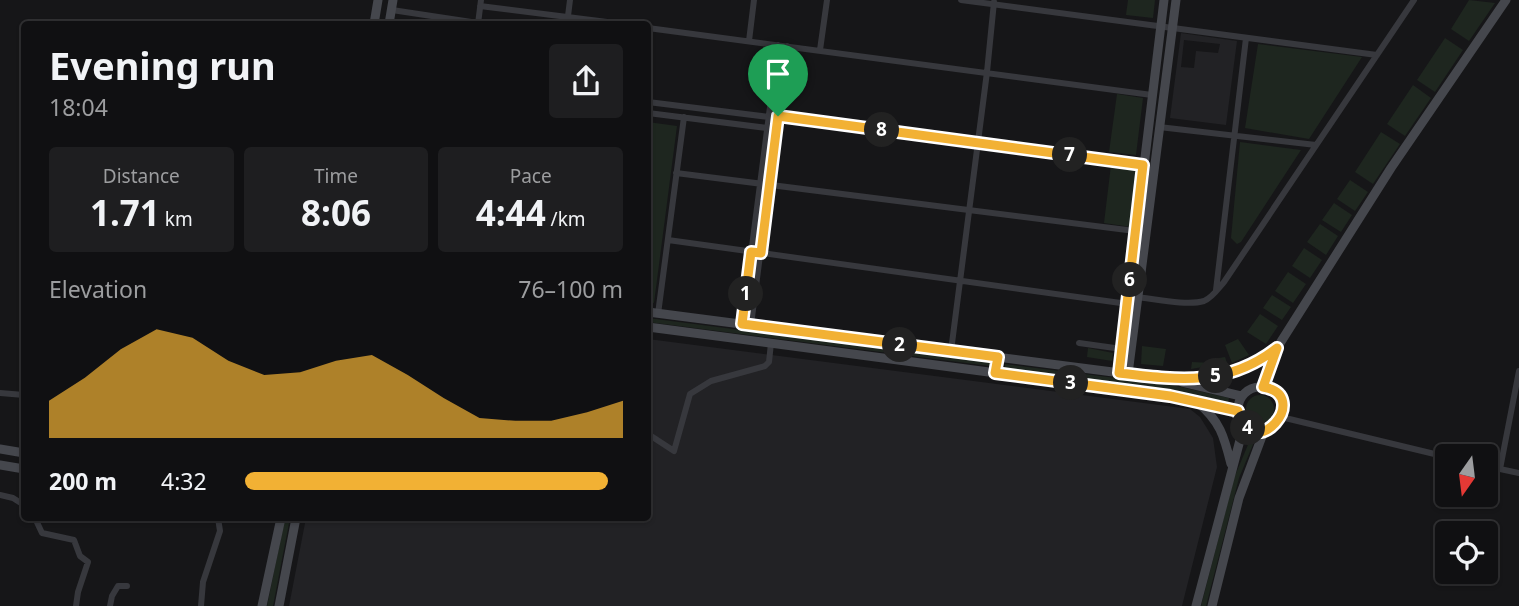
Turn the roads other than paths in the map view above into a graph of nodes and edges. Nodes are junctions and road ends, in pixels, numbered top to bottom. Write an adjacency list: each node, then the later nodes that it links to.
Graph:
1 (378, 0): 13 (street)
2 (570, 0): 16 (street)
3 (754, 0): 21 (street)
4 (827, 0): 24 (street)
5 (961, 0): 10 (street)
6 (1164, 0): 17 (street)
7 (1176, 0): 18 (street)
8 (1414, 0): 25 (street)
9 (1506, 0): 57 (street)
10 (994, 2): 17 (street); 26 (street)
11 (481, 3): 15 (street); 16 (street)
12 (393, 5): 14 (street)
13 (374, 21)
14 (465, 21)
15 (478, 21)
16 (567, 21)
17 (1161, 26): 18 (street); 27 (street)
18 (1172, 27): 20 (street); 33 (street)
19 (651, 28): 21 (street)
20 (1246, 38): 25 (street); 35 (street)
21 (749, 41): 22 (street)
22 (778, 45): 23 (street); 32 (street)
23 (788, 46): 24 (street); 30 (street)
24 (820, 50): 26 (street)
25 (1377, 55): 37 (street)
26 (987, 72): 27 (street); 36 (street)
27 (1152, 95): 38 (street)
28 (651, 102): 32 (street)
29 (651, 113): 31 (street)
30 (778, 116): 36 (street); 41 (street)
31 (684, 117): 34 (street); 39 (street)
32 (769, 117): 34 (street)
33 (1159, 127): 35 (street); 49 (street)
34 (767, 128): 40 (street)
35 (1233, 136): 37 (street); 48 (street)
36 (978, 142): 38 (street); 42 (street)
37 (1316, 145): 48 (street)
38 (1143, 165): 43 (street)
39 (676, 173): 40 (street); 44 (street)
40 (760, 183): 41 (street); 45 (street)
41 (770, 185): 42 (street); 46 (street)
42 (970, 210): 43 (street); 47 (street)
43 (1135, 231): 50 (street)
44 (668, 240): 45 (street); 52 (street)
45 (751, 252): 46 (street); 53 (street)
46 (761, 253): 47 (street); 53 (street)
47 (960, 281): 50 (street); 59 (street)
48 (1216, 293): 49 (street)
49 (1136, 297): 50 (street); 63 (street)
50 (1128, 304): 58 (street)
51 (651, 313): 52 (street)
52 (659, 314): 53 (street)
53 (747, 325): 59 (street)
54 (651, 327): 55 (street)
55 (771, 343): 62 (street); 74 (street)
56 (1079, 343): 58 (street)
57 (1277, 348): 64 (street); 65 (street)
58 (1122, 349): 63 (street)
59 (951, 351): 60 (street)
60 (998, 357): 62 (street); 63 (street)
61 (1519, 371): 81 (street)
62 (995, 373): 69 (street)
63 (1124, 373): 64 (street)
64 (1175, 380): 68 (street)
65 (1263, 387): 68 (street); 71 (street)
66 (0, 393): 67 (street)
67 (21, 395)
68 (1241, 396): 70 (street)
69 (1195, 401): 70 (street); 79 (street)
70 (1238, 411): 72 (street)
71 (1281, 417): 73 (street); 77 (street)
72 (1244, 425): 73 (street); 79 (street)
73 (1264, 431): 96 (street)
74 (651, 436)
75 (0, 449): 76 (street)
76 (21, 452)
77 (1435, 454)
78 (0, 465): 80 (street)
79 (1232, 467): 95 (street)
80 (21, 468)
81 (1500, 469): 82 (street)
82 (1519, 474)
83 (0, 495): 84 (street)
84 (21, 503)
85 (36, 521): 90 (street)
86 (218, 521): 92 (street)
87 (280, 521): 93 (street)
88 (295, 521): 94 (street)
89 (127, 586): 91 (street)
90 (76, 606)
91 (110, 606)
92 (201, 606)
93 (262, 606)
94 (279, 606)
95 (1196, 606)
96 (1212, 606)

